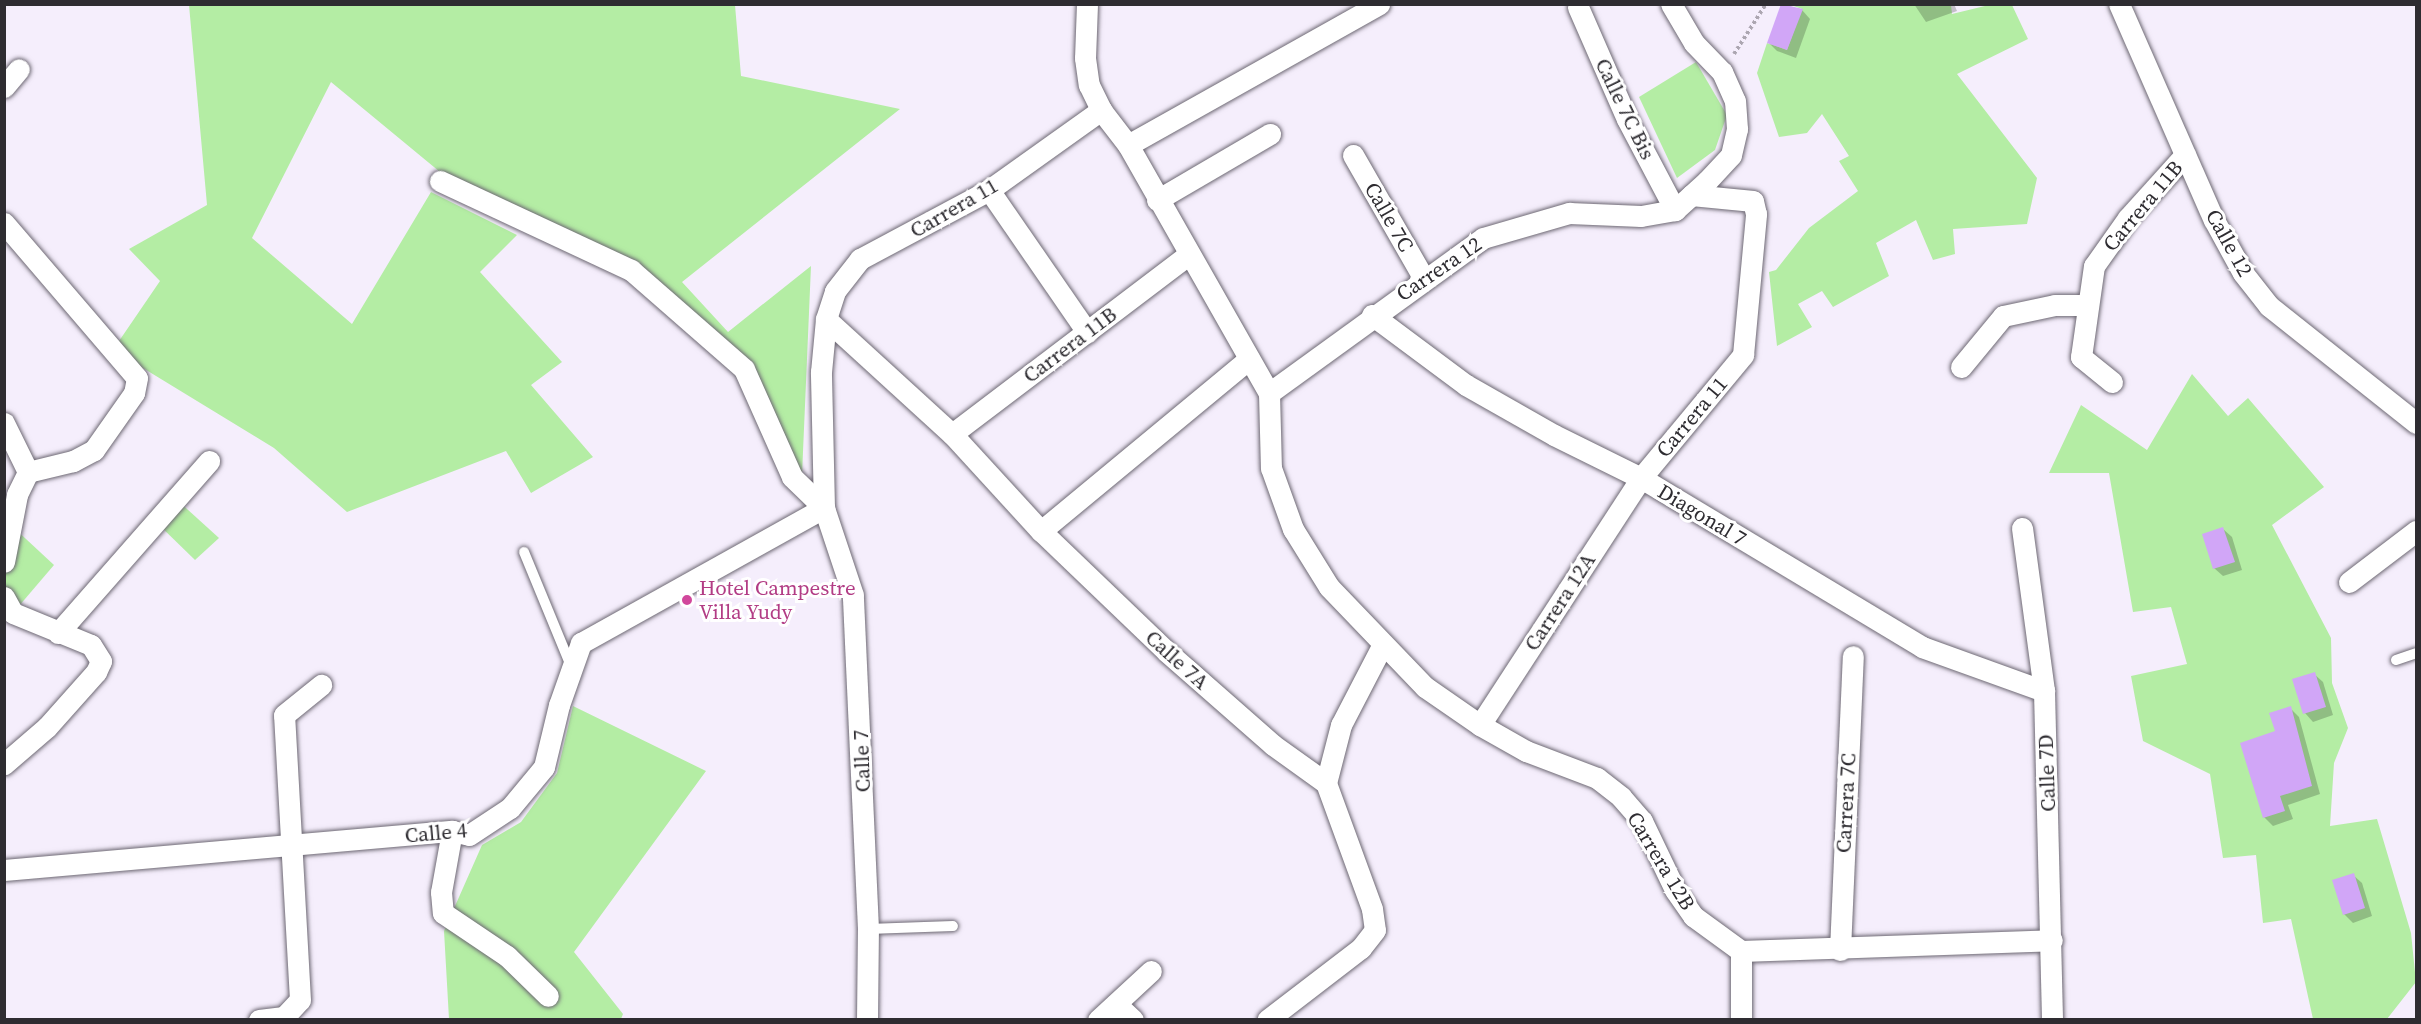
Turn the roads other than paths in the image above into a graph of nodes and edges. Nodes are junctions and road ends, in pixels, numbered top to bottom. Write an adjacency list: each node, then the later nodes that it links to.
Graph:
1 (1087, 4): 8 (street)
2 (1379, 4): 10 (street)
3 (1671, 4): 16 (street)
4 (2119, 4): 12 (street, Calle 12)
5 (1578, 7): 16 (street, Calle 7C Bis)
6 (19, 69): 7 (street)
7 (4, 87)
8 (1101, 110): 10 (street); 14 (street, Carrera 11)
9 (1270, 134): 15 (street)
10 (1128, 145): 15 (street)
11 (1353, 155): 19 (street, Calle 7C)
12 (2185, 155): 20 (street, Carrera 11B); 30 (street, Calle 12)
13 (440, 181): 35 (street)
14 (989, 190): 22 (street, Carrera 11); 23 (street)
15 (1157, 200): 18 (street)
16 (1683, 203): 19 (street, Carrera 12); 24 (street, Carrera 12)
17 (4, 223): 33 (street)
18 (1188, 255): 23 (street, Carrera 11B); 25 (street)
19 (1424, 279): 21 (street, Carrera 12)
20 (2088, 305): 26 (street); 27 (street, Carrera 11B)
21 (1372, 315): 28 (street, Carrera 12); 34 (street, Diagonal 7)
22 (826, 320): 31 (street, Calle 7A); 35 (street, Carrera 11)
23 (1087, 332): 31 (street, Carrera 11B)
24 (1743, 355): 34 (street, Carrera 11)
25 (1249, 359): 28 (street); 37 (street)
26 (1961, 367)
27 (2112, 382)
28 (1269, 393): 44 (street, Carrera 12B)
29 (4, 423): 33 (street)
30 (2416, 423)
31 (952, 434): 37 (street, Calle 7A)
32 (209, 461): 43 (street)
33 (28, 472): 40 (street)
34 (1641, 478): 50 (street, Diagonal 7); 51 (street, Carrera 12A)
35 (824, 508): 48 (street, Calle 4); 58 (street, Calle 7)
36 (2022, 528): 50 (street, Calle 7D)
37 (1041, 531): 53 (street, Calle 7A)
38 (2416, 531): 41 (street)
39 (524, 552): 48 (lane)
40 (4, 562)
41 (2349, 582)
42 (4, 597): 43 (street)
43 (57, 633): 52 (street)
44 (1383, 644): 51 (street, Carrera 12B); 53 (street)
45 (2416, 653): 47 (lane)
46 (1853, 656): 60 (street, Carrera 7C)
47 (2396, 660)
48 (572, 668): 54 (street, Calle 4)
49 (321, 685): 55 (street)
50 (2044, 691): 59 (street, Calle 7D)
51 (1480, 725): 61 (street, Carrera 12B)
52 (4, 764)
53 (1326, 783): 70 (street)
54 (452, 831): 55 (street, Calle 4); 63 (street)
55 (292, 847): 56 (street, Calle 4); 65 (street); 66 (street)
56 (4, 870)
57 (953, 926): 58 (lane)
58 (868, 929): 67 (street, Calle 7)
59 (2052, 940): 60 (street); 72 (street, Calle 7D)
60 (1839, 950): 61 (street)
61 (1741, 951): 71 (street)
62 (1151, 971): 64 (street)
63 (548, 996)
64 (1116, 1004): 68 (street); 69 (street)
65 (259, 1020)
66 (304, 1020)
67 (867, 1020)
68 (1098, 1020)
69 (1133, 1020)
70 (1267, 1020)
71 (1741, 1020)
72 (2052, 1020)

